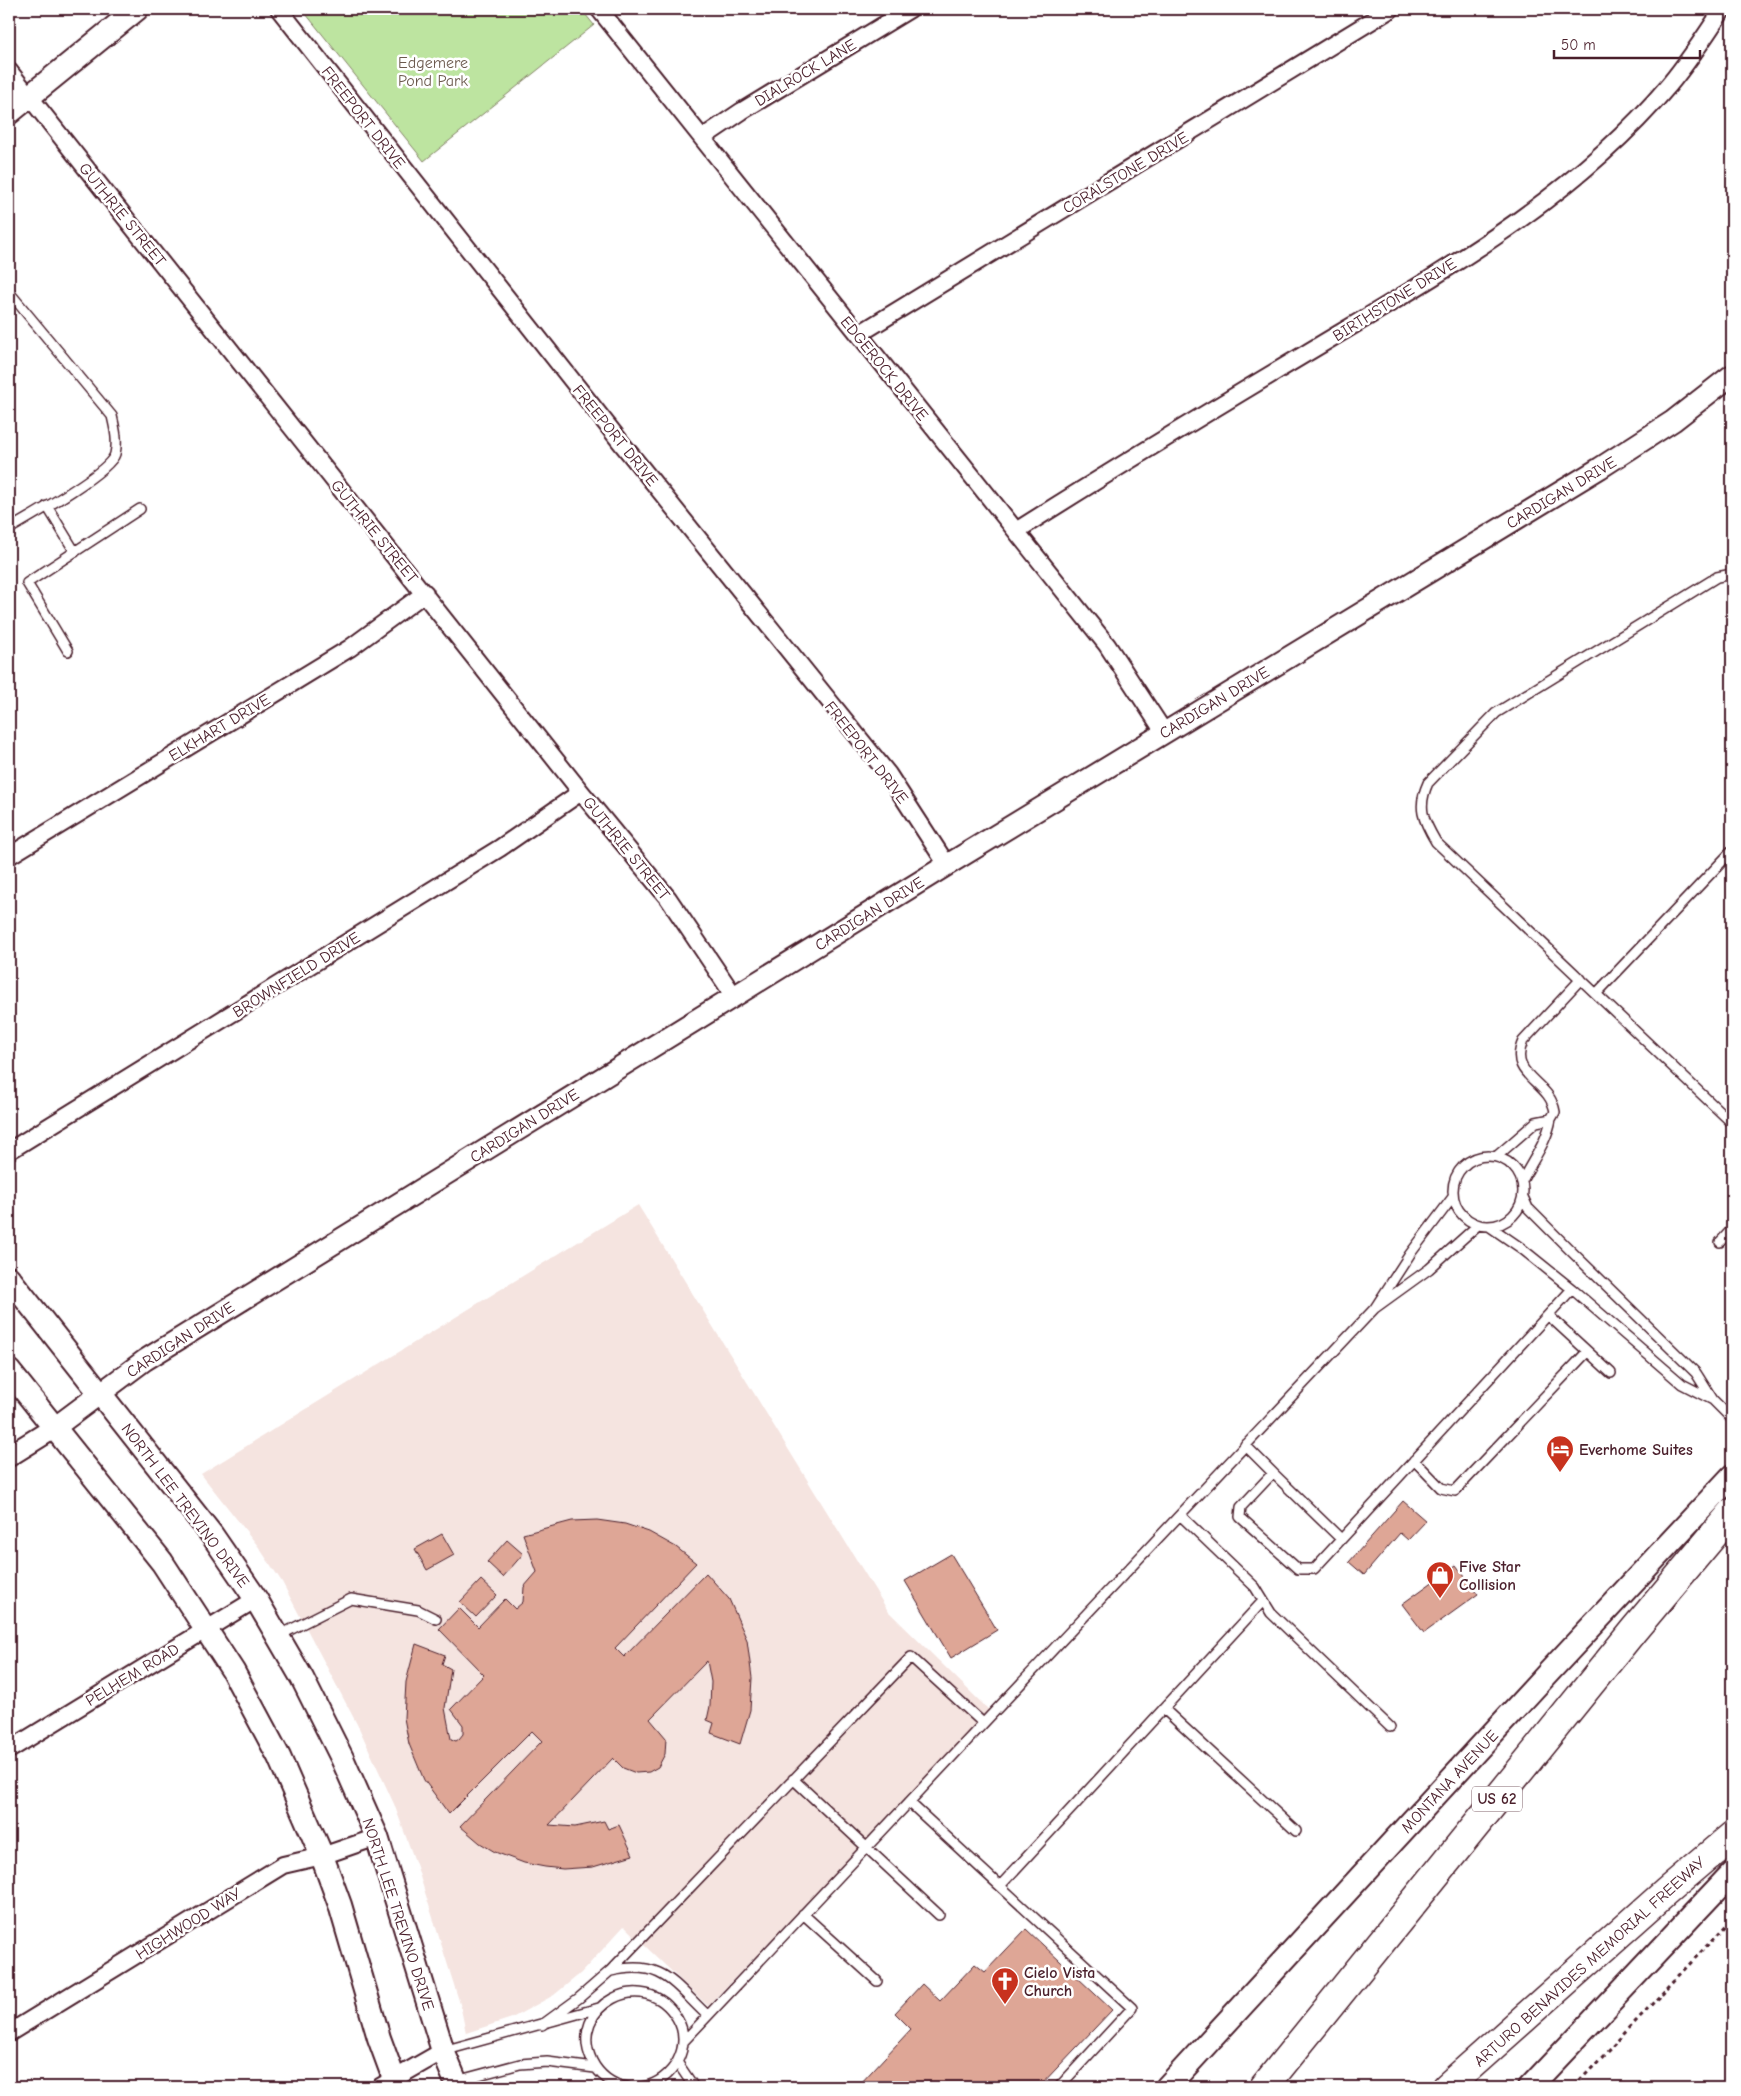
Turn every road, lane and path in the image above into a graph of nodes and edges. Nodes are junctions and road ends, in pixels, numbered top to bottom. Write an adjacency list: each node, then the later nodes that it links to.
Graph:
1 (137, 9): 8 (main road)
2 (279, 9): 26 (street, FREEPORT DRIVE)
3 (599, 9): 10 (street, EDGEROCK DRIVE)
4 (910, 9): 10 (street, DIALROCK LANE)
5 (1391, 9): 12 (street, CORALSTONE DRIVE)
6 (1723, 9): 17 (street, BIRTHSTONE DRIVE)
7 (9, 71): 8 (street, GUTHRIE STREET)
8 (29, 96): 9 (main road); 20 (street, GUTHRIE STREET)
9 (9, 113)
10 (702, 138): 12 (street, EDGEROCK DRIVE)
11 (9, 292): 14 (lane)
12 (859, 334): 17 (street, EDGEROCK DRIVE)
13 (1732, 375): 22 (street, CARDIGAN DRIVE)
14 (47, 506): 16 (lane); 18 (lane)
15 (140, 510): 18 (lane)
16 (9, 529)
17 (1016, 532): 22 (street, EDGEROCK DRIVE)
18 (75, 552): 21 (lane)
19 (1732, 574): 27 (lane)
20 (425, 593): 23 (street, GUTHRIE STREET); 25 (street, ELKHART DRIVE)
21 (68, 651)
22 (1164, 732): 26 (street, CARDIGAN DRIVE)
23 (581, 792): 29 (street, GUTHRIE STREET); 32 (street, BROWNFIELD DRIVE)
24 (1732, 850): 28 (lane)
25 (9, 856)
26 (947, 865): 29 (street, CARDIGAN DRIVE)
27 (1581, 979): 28 (lane); 30 (lane)
28 (1596, 994): 31 (lane)
29 (734, 996): 48 (street, CARDIGAN DRIVE)
30 (1551, 1119): 33 (lane); 34 (lane)
31 (1732, 1122)
32 (9, 1151)
33 (1497, 1156): 34 (lane); 35 (lane)
34 (1522, 1181): 36 (lane)
35 (1453, 1197): 37 (lane); 43 (lane)
36 (1522, 1197): 38 (lane); 49 (lane)
37 (1478, 1225): 38 (lane); 43 (lane)
38 (1488, 1226): 42 (lane)
39 (1732, 1229): 40 (lane)
40 (1720, 1242)
41 (9, 1278): 48 (main road, NORTH LEE TREVINO DRIVE)
42 (1572, 1289): 44 (lane); 49 (lane)
43 (1375, 1308): 52 (lane)
44 (1548, 1314): 45 (lane); 54 (lane)
45 (1588, 1352): 47 (lane); 54 (lane)
46 (9, 1371): 51 (main road)
47 (1611, 1374)
48 (100, 1393): 51 (street, CARDIGAN DRIVE); 60 (main road, NORTH LEE TREVINO DRIVE)
49 (1713, 1400): 50 (lane)
50 (1732, 1419)
51 (54, 1428): 53 (street, CARDIGAN DRIVE); 63 (main road)
52 (1245, 1445): 55 (lane); 58 (lane)
53 (9, 1456)
54 (1414, 1460): 59 (lane)
55 (1273, 1473): 59 (lane); 59 (lane)
56 (1732, 1476): 97 (main road, MONTANA AVENUE)
57 (1732, 1513): 98 (highway, US 62)
58 (1180, 1515): 61 (lane); 66 (lane)
59 (1341, 1539)
60 (256, 1599): 63 (street, PELHEM ROAD); 64 (main road, NORTH LEE TREVINO DRIVE)
61 (1263, 1601): 65 (lane); 67 (lane)
62 (436, 1619): 64 (lane)
63 (206, 1629): 68 (street, PELHEM ROAD); 75 (main road)
64 (278, 1636): 73 (main road, NORTH LEE TREVINO DRIVE)
65 (1164, 1708): 71 (lane); 77 (lane)
66 (983, 1723): 69 (lane); 70 (lane)
67 (1390, 1727)
68 (9, 1750)
69 (793, 1779): 74 (lane); 81 (lane)
70 (909, 1802): 74 (lane); 77 (lane)
71 (1296, 1831)
72 (1732, 1836): 99 (highway, ARTURO BENAVIDES MEMORIAL FREEWAY)
73 (377, 1837): 75 (street, HIGHWOOD WAY); 88 (main road, NORTH LEE TREVINO DRIVE)
74 (866, 1847): 78 (lane); 79 (lane)
75 (322, 1856): 86 (street, HIGHWOOD WAY); 92 (main road)
76 (1732, 1873): 100 (main road)
77 (1000, 1886): 96 (lane)
78 (803, 1914): 82 (lane); 84 (lane)
79 (939, 1915)
80 (1732, 1918): 101 (path)
81 (610, 1971): 84 (lane); 85 (lane)
82 (876, 1981)
83 (599, 2008): 85 (lane); 87 (lane); 90 (lane)
84 (707, 2015): 87 (lane)
85 (542, 2025): 88 (lane)
86 (9, 2033)
87 (682, 2042): 89 (lane)
88 (443, 2051): 91 (main road, NORTH LEE TREVINO DRIVE); 92 (street)
89 (677, 2062): 94 (lane); 95 (lane)
90 (595, 2068): 91 (lane); 93 (lane)
91 (457, 2084)
92 (390, 2085)
93 (627, 2087)
94 (650, 2087)
95 (694, 2087)
96 (1059, 2087)
97 (1167, 2087)
98 (1264, 2087)
99 (1447, 2087)
100 (1530, 2087)
101 (1574, 2087)

